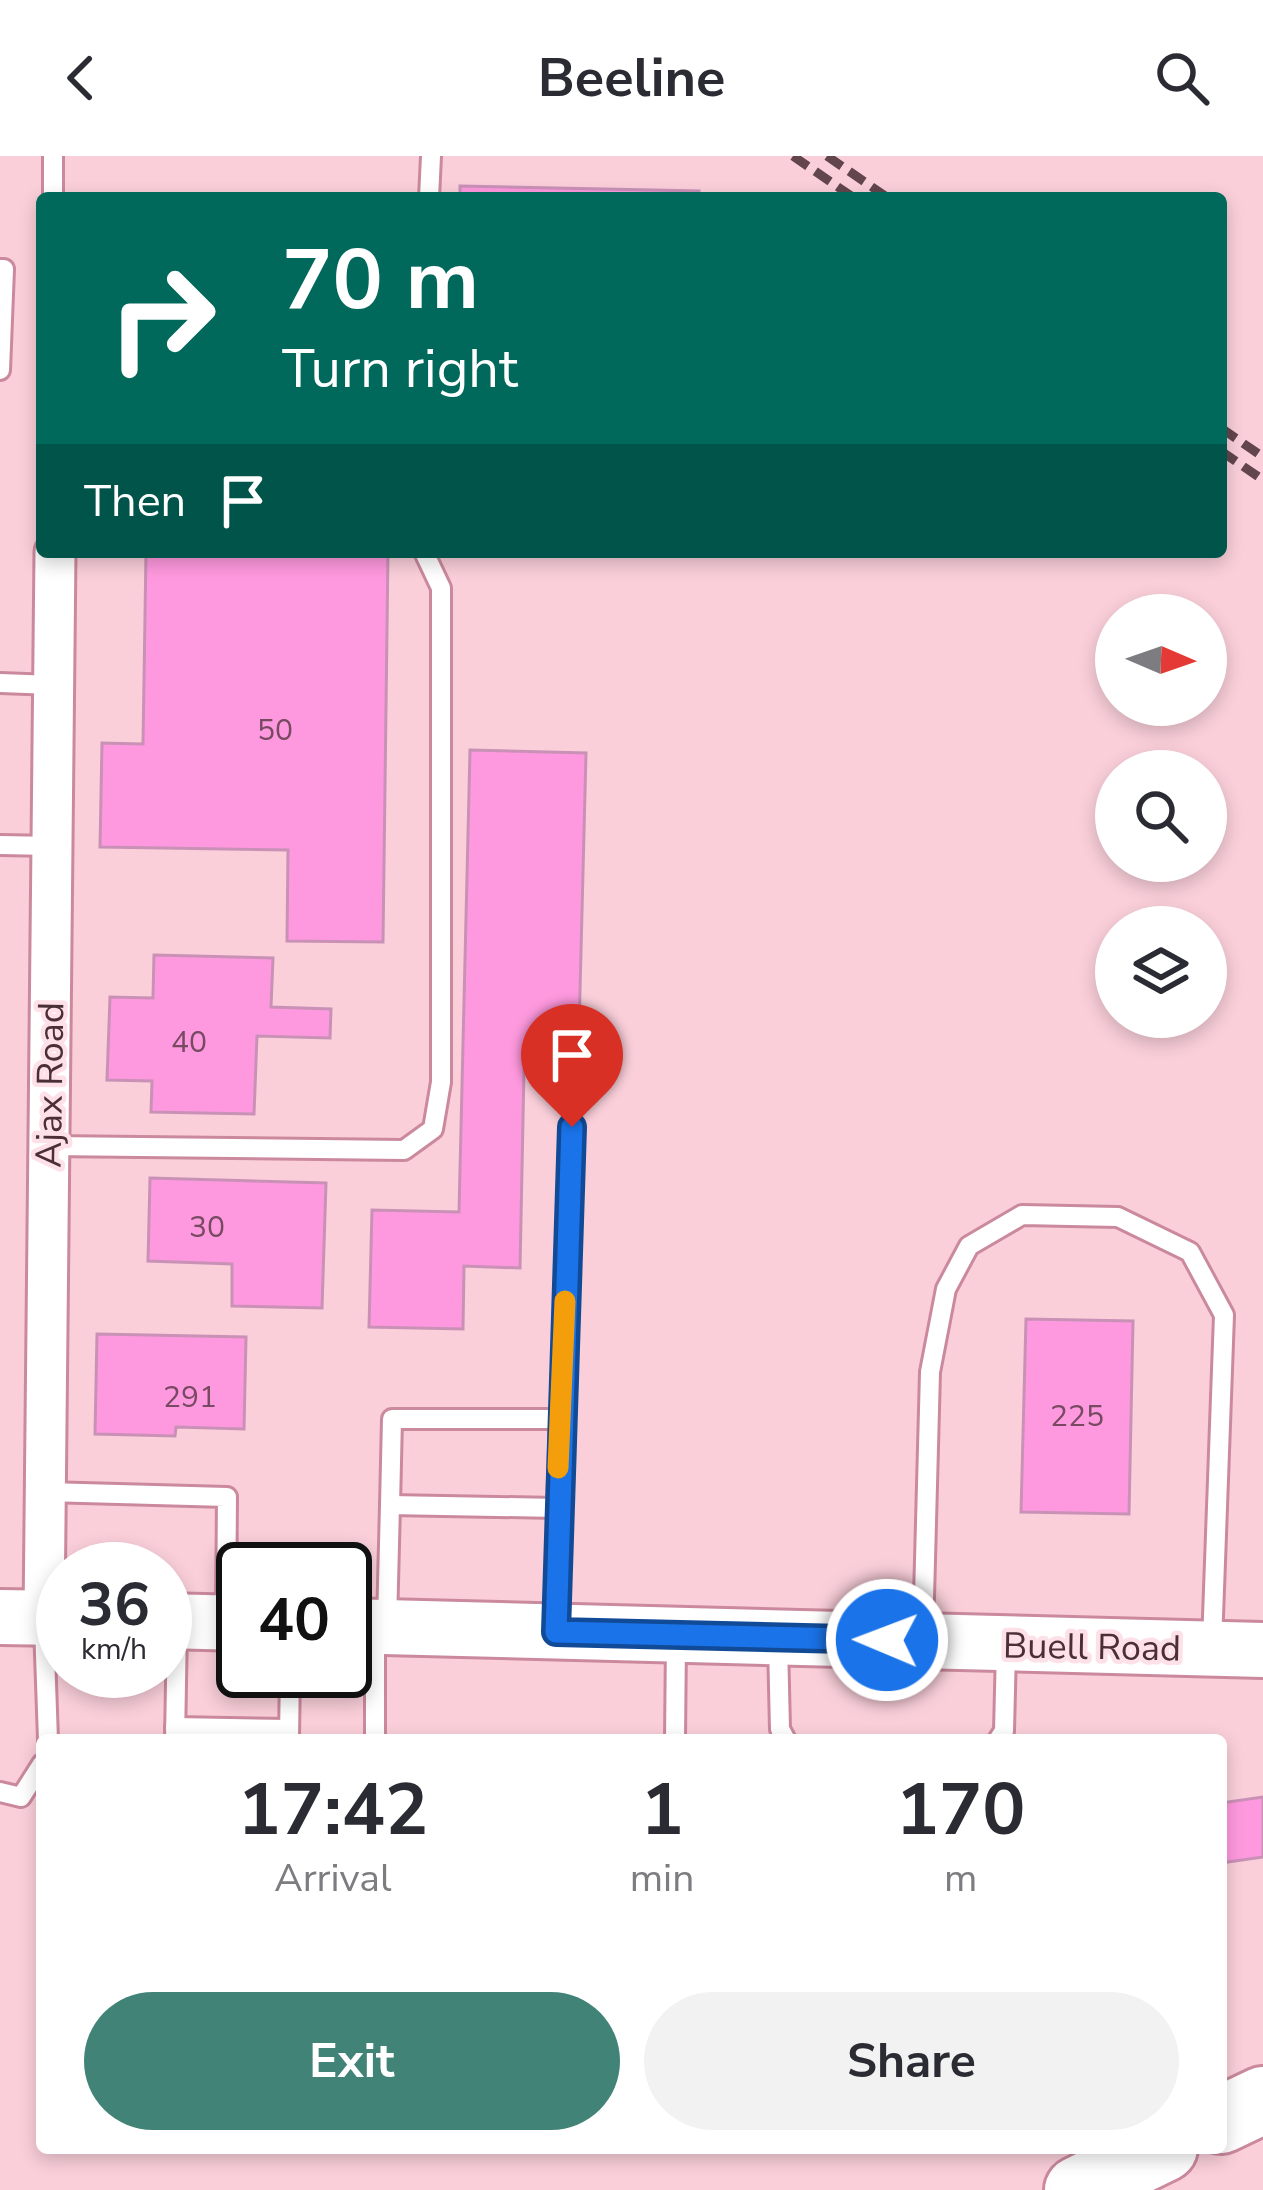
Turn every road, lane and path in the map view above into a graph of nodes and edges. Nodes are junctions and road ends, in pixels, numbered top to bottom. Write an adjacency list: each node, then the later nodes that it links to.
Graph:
1 (53, 156): 3 (lane)
2 (431, 156): 4 (lane)
3 (53, 192)
4 (429, 192)
5 (0, 269): 6 (lane)
6 (0, 370)
7 (55, 558): 10 (street, Ajax Road)
8 (427, 558): 14 (lane)
9 (0, 683): 10 (lane)
10 (53, 685): 12 (street, Ajax Road)
11 (0, 844): 12 (lane)
12 (52, 846): 14 (street, Ajax Road)
13 (572, 1127): 15 (lane)
14 (49, 1146): 16 (street, Ajax Road)
15 (560, 1419): 17 (lane); 18 (lane)
16 (46, 1492): 19 (street, Ajax Road); 21 (lane)
17 (390, 1505): 18 (lane); 20 (lane)
18 (557, 1508): 23 (lane)
19 (42, 1542)
20 (372, 1610)
21 (203, 1622): 33 (lane)
22 (372, 1627): 23 (street, Buell Road)
23 (556, 1632): 24 (street, Buell Road)
24 (676, 1635): 25 (street, Buell Road); 36 (lane)
25 (778, 1638): 26 (street, Buell Road); 37 (lane)
26 (923, 1641): 27 (street, Buell Road); 28 (lane)
27 (1006, 1644): 28 (street, Buell Road); 38 (lane)
28 (1238, 1650)
29 (372, 1695): 35 (lane)
30 (44, 1698): 32 (lane)
31 (290, 1698): 34 (lane)
32 (47, 1734)
33 (175, 1734)
34 (289, 1734)
35 (374, 1734)
36 (675, 1734)
37 (783, 1734)
38 (1002, 1734)
39 (36, 1773): 40 (lane)
40 (0, 1792)
41 (1263, 2100): 42 (highway)
42 (1227, 2117)
43 (1152, 2154): 44 (highway)
44 (1078, 2190)

